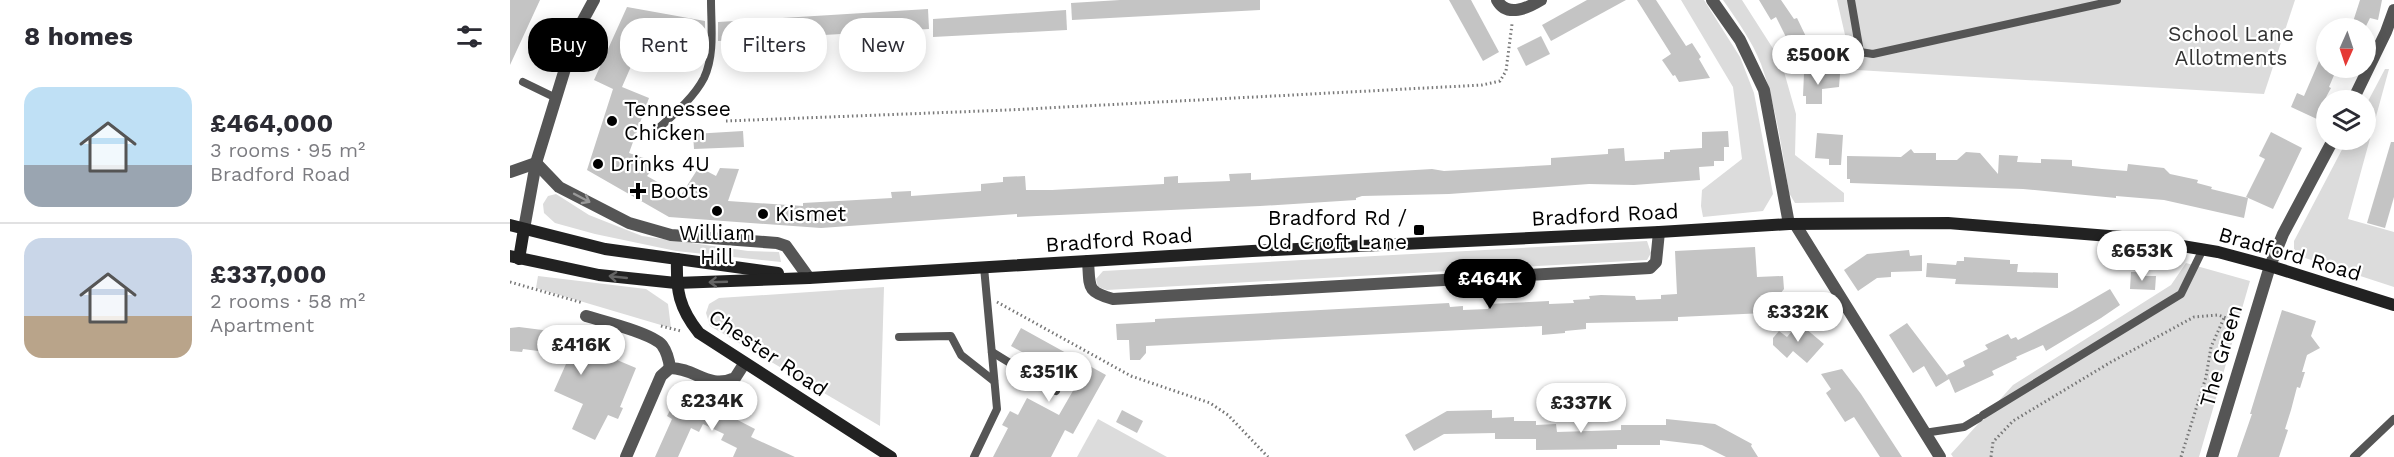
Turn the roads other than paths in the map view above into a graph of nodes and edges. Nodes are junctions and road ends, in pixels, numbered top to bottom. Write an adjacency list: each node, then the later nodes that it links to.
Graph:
1 (594, 0): 11 (street)
2 (711, 0): 12 (lane)
3 (1497, 0): 4 (street)
4 (1541, 0)
5 (1712, 0): 16 (street)
6 (1851, 0): 7 (lane)
7 (2117, 0)
8 (2394, 10): 10 (street)
9 (523, 82): 11 (lane)
10 (2358, 90)
11 (556, 98): 14 (street)
12 (650, 136)
13 (2328, 150): 24 (street, The Green)
14 (536, 163): 15 (street); 18 (street); 26 (street, one-way to 26)
15 (510, 172)
16 (1792, 224): 19 (main road, Bradford Road); 20 (main road, Bradford Road); 37 (street)
17 (510, 225): 18 (main road)
18 (524, 229): 21 (main road); 22 (main road)
19 (1659, 232): 23 (main road, Bradford Road); 23 (street)
20 (2203, 249): 24 (main road, Bradford Road); 37 (lane)
21 (515, 258): 27 (main road, Chester Road, one-way to 21)
22 (677, 259): 26 (main road); 27 (main road, Chester Road)
23 (1088, 261): 25 (main road, Bradford Road)
24 (2270, 266): 28 (main road, Bradford Road); 42 (street, The Green)
25 (984, 267): 26 (main road, Bradford Road); 31 (lane)
26 (809, 278): 27 (main road, Chester Road, one-way to 27)
27 (676, 283): 32 (main road, Chester Road)
28 (2394, 305)
29 (586, 316): 33 (street)
30 (899, 337): 34 (lane)
31 (992, 352): 34 (lane); 35 (lane)
32 (744, 364): 33 (street); 39 (main road, Chester Road)
33 (670, 368): 38 (street)
34 (994, 381): 40 (lane)
35 (1056, 391)
36 (2394, 419): 43 (lane)
37 (1924, 433): 41 (street)
38 (626, 457)
39 (891, 457)
40 (974, 457)
41 (1940, 457)
42 (2212, 457)
43 (2355, 457)

